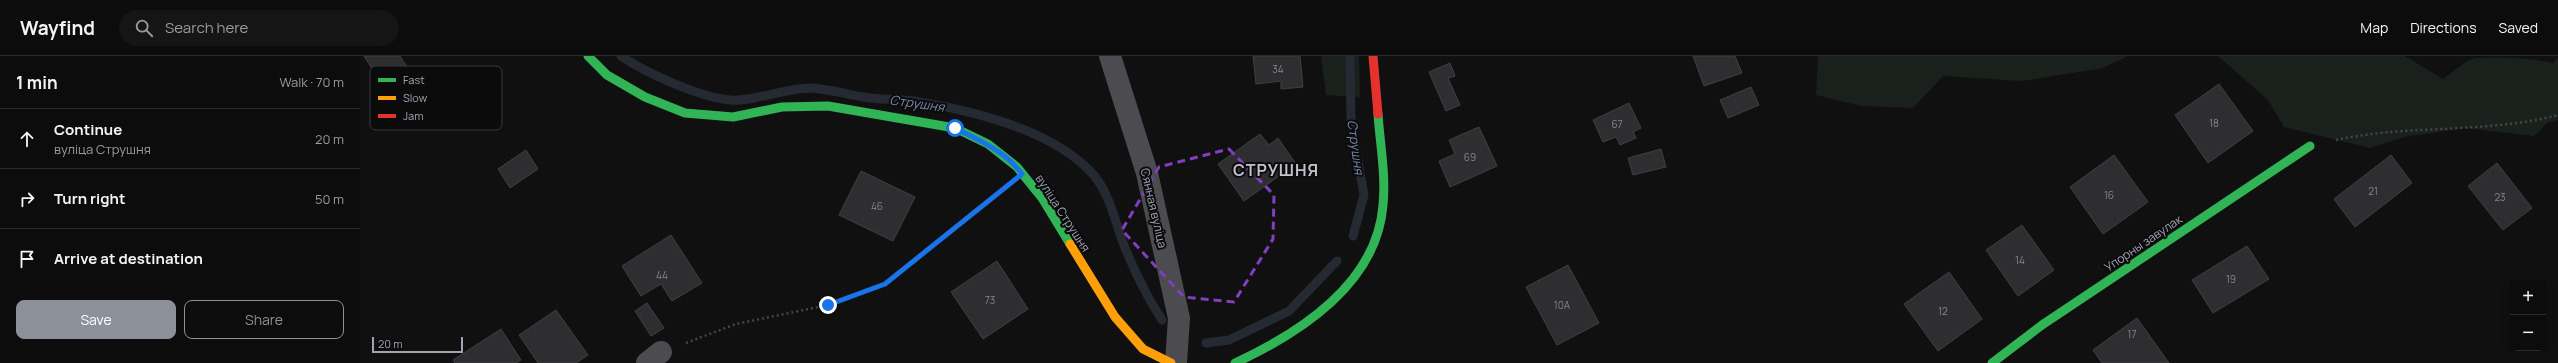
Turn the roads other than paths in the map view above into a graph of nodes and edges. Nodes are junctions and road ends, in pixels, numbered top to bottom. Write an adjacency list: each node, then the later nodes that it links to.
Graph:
1 (588, 56): 5 (street, вуліца Струшня)
2 (1110, 56): 6 (street, Сянная вуліца)
3 (1373, 56): 7 (street)
4 (2310, 146): 8 (street, Упорны завулак)
5 (1171, 363)
6 (1176, 363)
7 (1235, 363)
8 (1992, 363)

